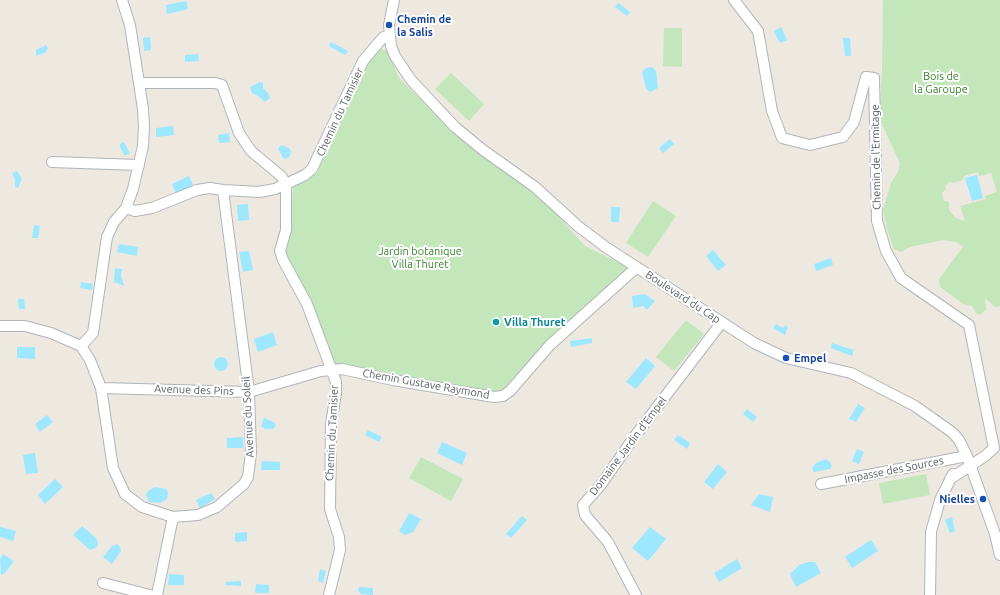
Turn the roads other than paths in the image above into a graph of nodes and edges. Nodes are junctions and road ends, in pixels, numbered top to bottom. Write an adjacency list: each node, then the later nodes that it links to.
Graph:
1 (122, 0): 5 (street)
2 (394, 0): 4 (street, Boulevard du Cap)
3 (734, 0): 18 (street, Chemin de l'Ermitage)
4 (389, 35): 8 (street, Chemin du Tamisier); 11 (street, Boulevard du Cap)
5 (139, 83): 7 (street); 8 (street)
6 (52, 162): 7 (street)
7 (139, 165): 10 (street)
8 (286, 184): 9 (street, Chemin du Tamisier); 15 (street, Chemin du Tamisier)
9 (223, 190): 10 (street, Chemin du Tamisier); 17 (street, Avenue du Soleil)
10 (126, 208): 14 (street)
11 (637, 268): 12 (street, Boulevard du Cap); 15 (street, Chemin Gustave Raymond)
12 (722, 322): 18 (street, Boulevard du Cap); 26 (street, Domaine Jardin d'Empel)
13 (0, 326): 14 (street)
14 (81, 346): 16 (street, Avenue du Soleil)
15 (332, 369): 17 (street, Avenue des Pins); 25 (street, Chemin du Tamisier)
16 (101, 388): 17 (street, Avenue des Pins); 20 (street, Avenue du Soleil)
17 (249, 392): 20 (street, Avenue du Soleil)
18 (969, 461): 19 (street, Impasse des Sources); 21 (street, Boulevard du Cap); 27 (street)
19 (821, 484)
20 (173, 517): 24 (street)
21 (1000, 555)
22 (103, 584): 23 (street)
23 (150, 595)
24 (157, 595)
25 (329, 595)
26 (636, 595)
27 (930, 595)

